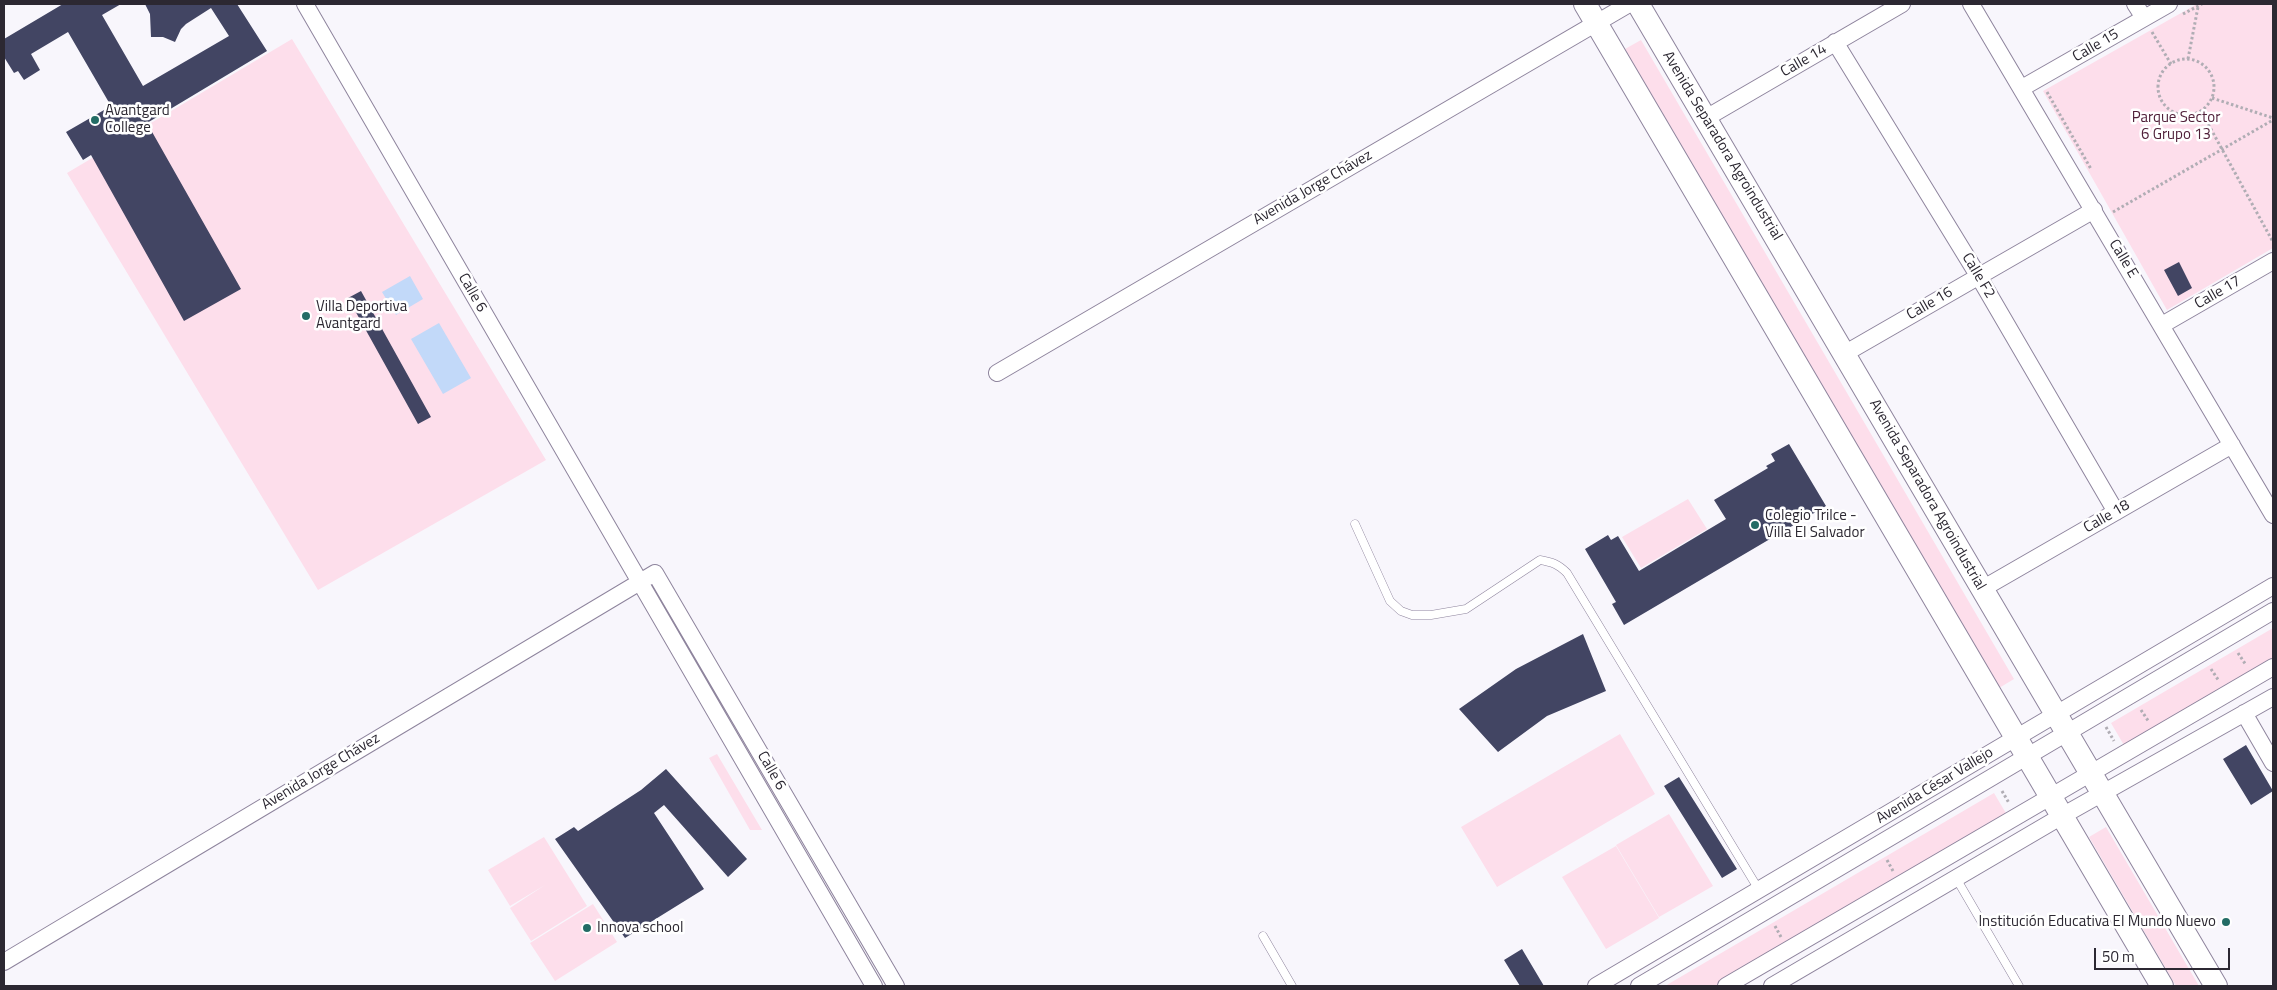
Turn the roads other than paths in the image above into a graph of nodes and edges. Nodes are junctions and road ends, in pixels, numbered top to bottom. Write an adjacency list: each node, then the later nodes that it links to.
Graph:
1 (305, 4): 24 (street, Calle 6)
2 (1585, 4): 10 (street)
3 (1629, 4): 10 (street, Avenida Jorge Chávez)
4 (1638, 4): 13 (street, Avenida Separadora Agroindustrial)
5 (1902, 4): 11 (street, Calle 14)
6 (1972, 4): 12 (street, Calle E)
7 (2135, 4): 9 (street)
8 (2169, 4): 9 (street, Calle 15)
9 (2144, 18): 12 (street, Calle 15)
10 (1596, 23): 19 (street, Avenida Jorge Chávez); 34 (street)
11 (1835, 42): 13 (street, Calle 14); 16 (street, Calle F2)
12 (2022, 88): 14 (street, Calle E)
13 (1706, 118): 18 (street, Avenida Separadora Agroindustrial)
14 (2097, 215): 16 (street, Calle 16); 17 (street, Calle E)
15 (2273, 261): 17 (street, Calle 17)
16 (1979, 277): 18 (street, Calle 16); 21 (street, Calle F2)
17 (2162, 325): 20 (street, Calle E)
18 (1844, 354): 26 (street, Avenida Separadora Agroindustrial)
19 (997, 373)
20 (2232, 444): 21 (street, Calle 18); 22 (street, Calle E)
21 (2116, 512): 26 (street, Calle 18)
22 (2273, 515)
23 (1355, 524): 41 (lane)
24 (638, 583): 29 (street, Calle 6); 30 (street, Calle 6); 45 (street, Avenida Jorge Chávez)
25 (2273, 586): 33 (street, Avenida César Vallejo)
26 (1982, 589): 33 (street, Avenida Separadora Agroindustrial)
27 (2273, 611): 33 (street, Avenida César Vallejo)
28 (2273, 667): 36 (street)
29 (721, 686): 30 (street); 42 (street, Calle 6)
30 (704, 695): 43 (street, Calle 6)
31 (2273, 697): 32 (street)
32 (2244, 714): 35 (street); 37 (street)
33 (2061, 724): 34 (street, Avenida César Vallejo); 36 (street, Avenida Separadora Agroindustrial)
34 (2021, 747): 38 (street); 41 (street, Avenida César Vallejo); 50 (street, Avenida César Vallejo)
35 (2273, 763)
36 (2090, 772): 37 (street, Avenida Separadora Agroindustrial); 38 (street)
37 (2102, 793): 39 (street); 55 (street, Avenida Separadora Agroindustrial)
38 (2049, 796): 39 (street); 51 (street)
39 (2062, 816): 40 (street); 54 (street)
40 (1956, 878): 52 (street); 53 (lane)
41 (1758, 890): 49 (street, Avenida César Vallejo)
42 (859, 922): 43 (street); 47 (street, Calle 6)
43 (842, 931): 46 (street, Calle 6)
44 (1263, 936): 48 (lane)
45 (4, 962)
46 (874, 986)
47 (896, 986)
48 (1292, 986)
49 (1596, 986)
50 (1639, 986)
51 (1726, 986)
52 (1772, 986)
53 (2019, 986)
54 (2162, 986)
55 (2216, 986)

